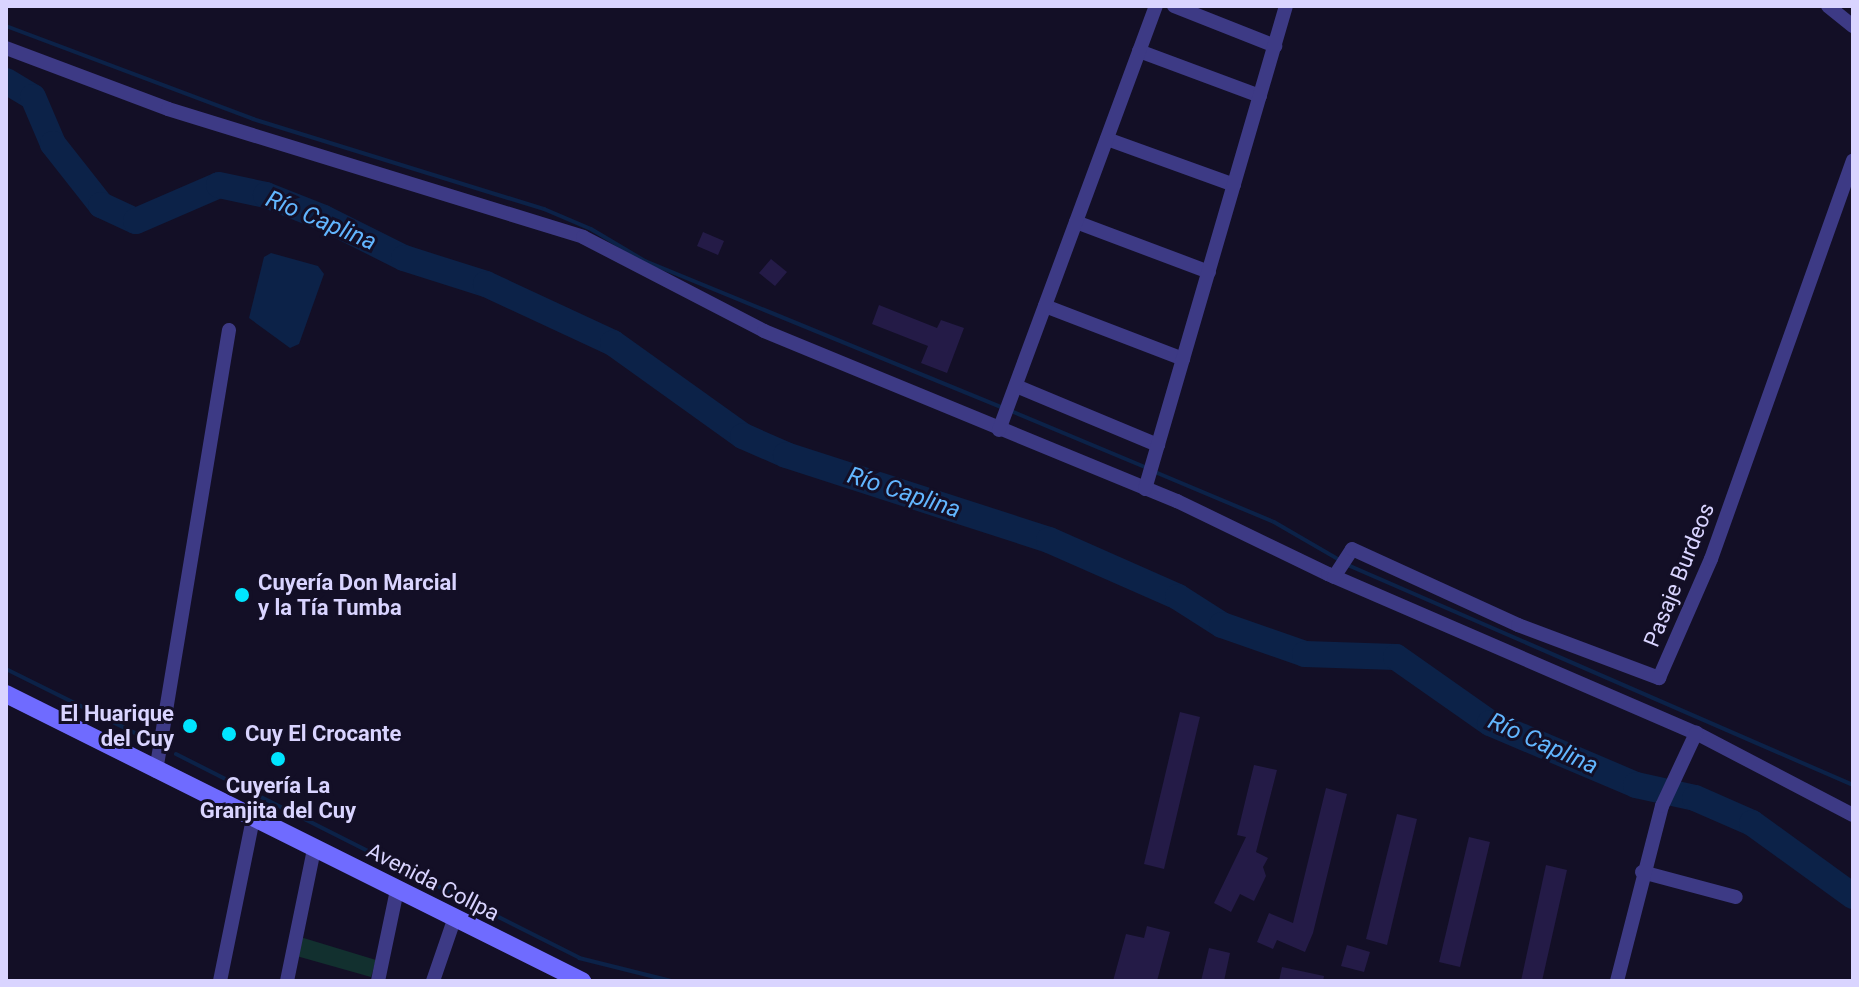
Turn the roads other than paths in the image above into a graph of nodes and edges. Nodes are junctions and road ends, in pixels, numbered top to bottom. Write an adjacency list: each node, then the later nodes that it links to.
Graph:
1 (1156, 6): 8 (street)
2 (1174, 6): 6 (street)
3 (1286, 6): 6 (street)
4 (1828, 6): 5 (street)
5 (1853, 26)
6 (1275, 46): 9 (street)
7 (6, 48): 19 (street)
8 (1139, 51): 9 (street); 10 (street)
9 (1260, 96): 12 (street)
10 (1107, 139): 12 (street); 13 (street)
11 (1853, 161): 22 (street, Pasaje Burdeos)
12 (1234, 185): 14 (street)
13 (1076, 222): 14 (street); 15 (street)
14 (1209, 272): 17 (street)
15 (1045, 306): 17 (street); 18 (street)
16 (229, 330): 25 (street)
17 (1183, 359): 20 (street)
18 (1016, 386): 19 (street); 20 (street)
19 (999, 430): 21 (street)
20 (1158, 445): 21 (street)
21 (1149, 476): 22 (street)
22 (1339, 567): 24 (street)
23 (6, 694): 25 (main road, Avenida Collpa)
24 (1696, 733): 26 (street); 29 (street)
25 (156, 771): 27 (main road, Avenida Collpa)
26 (1853, 815)
27 (253, 819): 28 (main road, Avenida Collpa); 33 (street)
28 (314, 849): 30 (main road, Avenida Collpa); 34 (street)
29 (1642, 872): 31 (street); 38 (street)
30 (397, 890): 32 (main road, Avenida Collpa); 35 (street)
31 (1736, 897)
32 (454, 920): 36 (street); 37 (main road, Avenida Collpa)
33 (220, 981)
34 (287, 981)
35 (378, 981)
36 (433, 981)
37 (582, 981)
38 (1617, 981)

